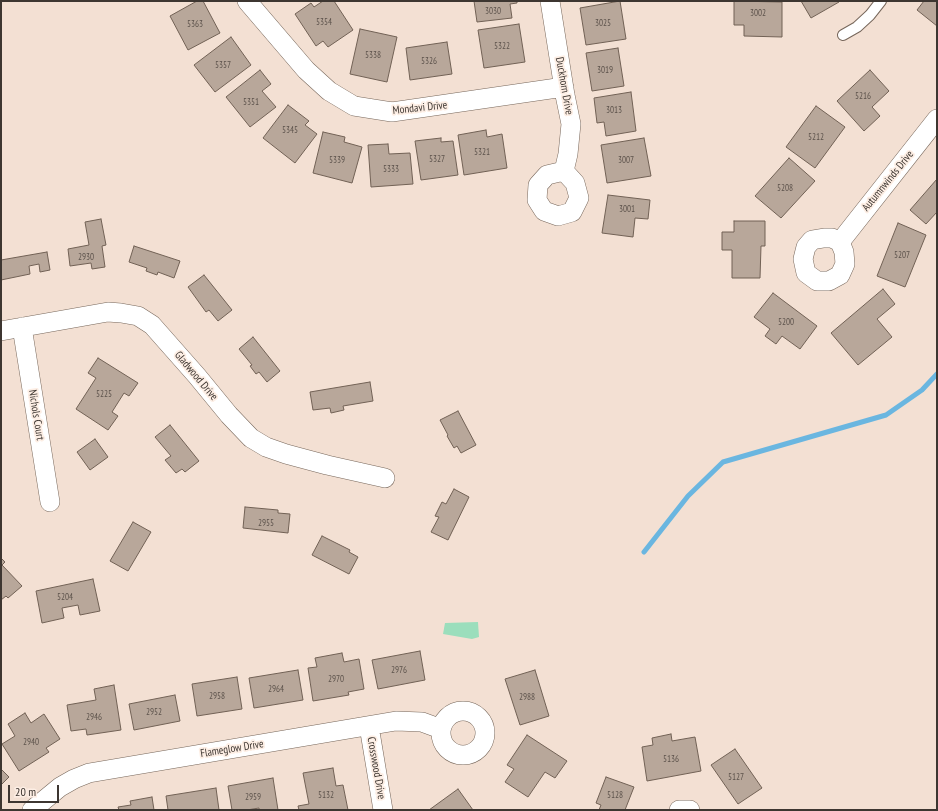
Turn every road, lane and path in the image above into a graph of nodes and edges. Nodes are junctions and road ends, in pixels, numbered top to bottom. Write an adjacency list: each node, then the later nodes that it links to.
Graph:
1 (247, 1): 5 (street, Mondavi Drive)
2 (550, 1): 5 (street, Duckhorn Drive)
3 (881, 1): 4 (lane)
4 (843, 35)
5 (564, 87): 7 (street, Duckhorn Drive)
6 (937, 119): 8 (street, Autumnwinds Drive)
7 (564, 171)
8 (840, 242)
9 (22, 327): 10 (street, Gladwood Drive); 11 (street, Gladwood Drive); 12 (street, Nichols Court)
10 (1, 331)
11 (385, 478)
12 (50, 502)
13 (369, 726): 14 (street, Flameglow Drive); 15 (street, Flameglow Drive); 16 (street, Crosswood Drive)
14 (441, 729)
15 (32, 810)
16 (383, 810)
17 (679, 810): 18 (street)
18 (690, 810)

